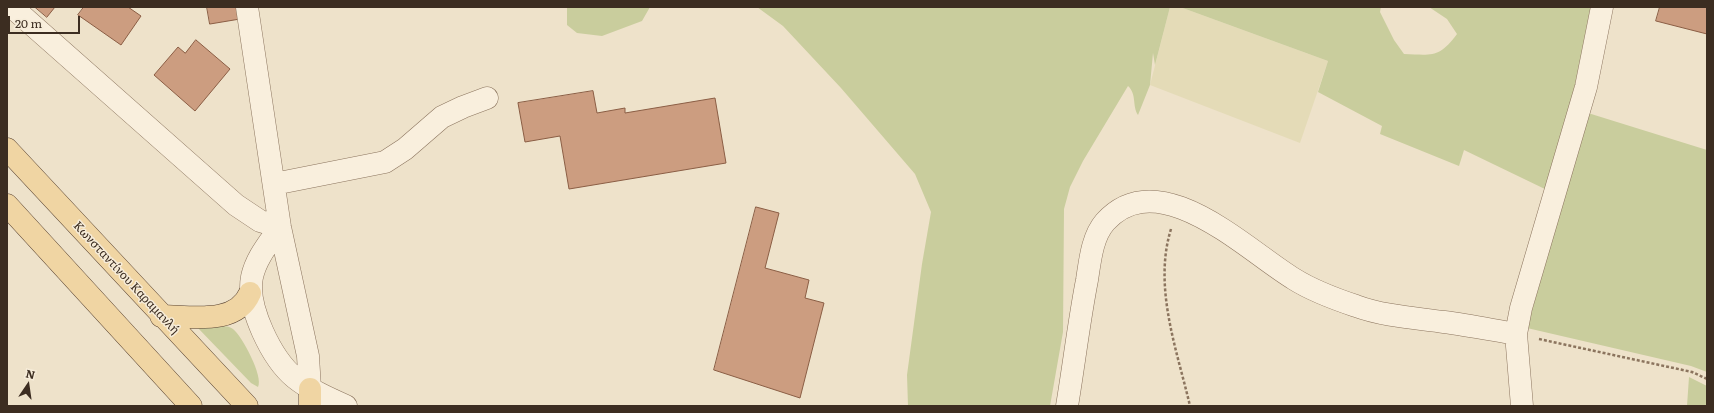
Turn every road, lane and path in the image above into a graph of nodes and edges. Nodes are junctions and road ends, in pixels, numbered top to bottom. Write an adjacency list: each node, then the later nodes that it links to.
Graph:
1 (12, 7): 9 (street)
2 (247, 7): 6 (street)
3 (1602, 7): 12 (street)
4 (487, 98): 6 (street)
5 (7, 149): 11 (main road, Κωνσταντίνου Καραμανλή)
6 (274, 184): 9 (street)
7 (7, 205): 15 (main road)
8 (1178, 206): 12 (street); 18 (street); 19 (path)
9 (280, 227): 10 (street); 14 (street)
10 (250, 293): 11 (main road); 14 (street)
11 (161, 316): 16 (main road, Κωνσταντίνου Καραμανλή)
12 (1516, 334): 13 (path); 20 (street)
13 (1707, 379)
14 (310, 397): 17 (street)
15 (191, 406)
16 (247, 406)
17 (346, 406)
18 (1067, 406)
19 (1190, 406)
20 (1522, 406)

